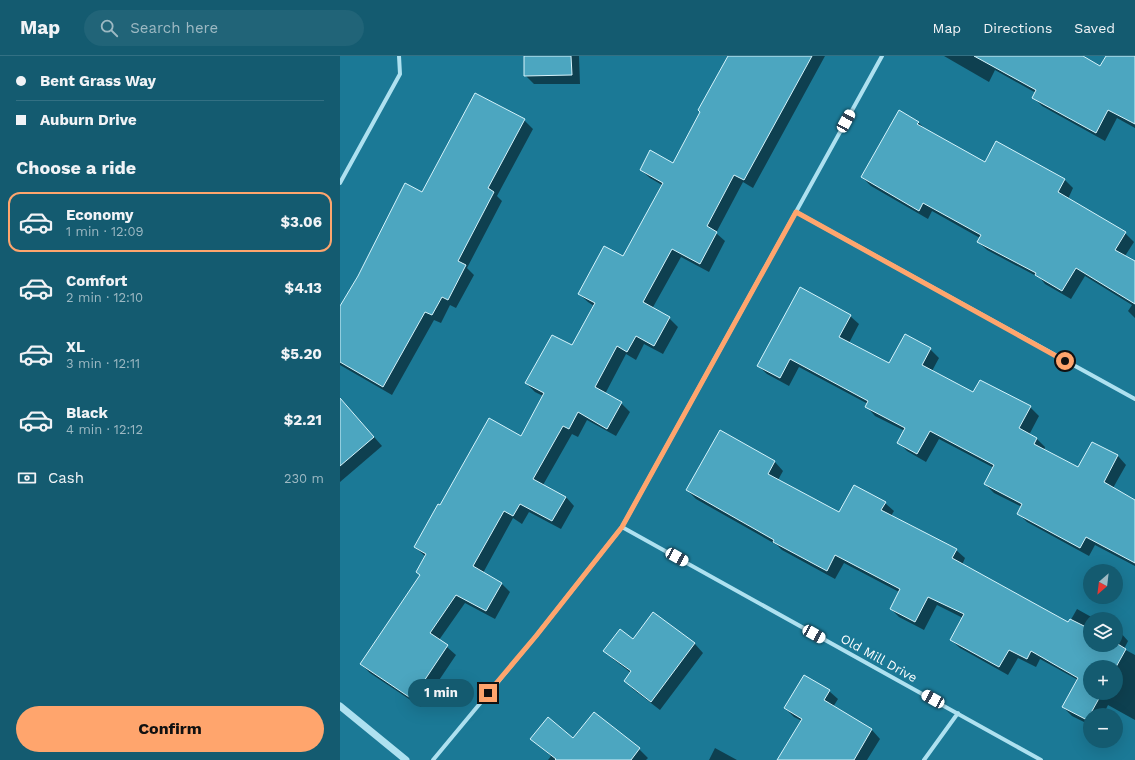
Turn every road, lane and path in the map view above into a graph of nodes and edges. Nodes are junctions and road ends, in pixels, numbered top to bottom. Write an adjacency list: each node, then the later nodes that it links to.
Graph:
1 (399, 56): 3 (street)
2 (882, 56): 4 (street)
3 (340, 183)
4 (796, 212): 5 (street); 6 (street)
5 (1135, 399)
6 (622, 527): 8 (street, Old Mill Drive); 10 (street)
7 (340, 706): 9 (street)
8 (958, 713): 11 (street); 12 (street, Old Mill Drive)
9 (406, 760)
10 (433, 760)
11 (924, 760)
12 (1041, 760)

